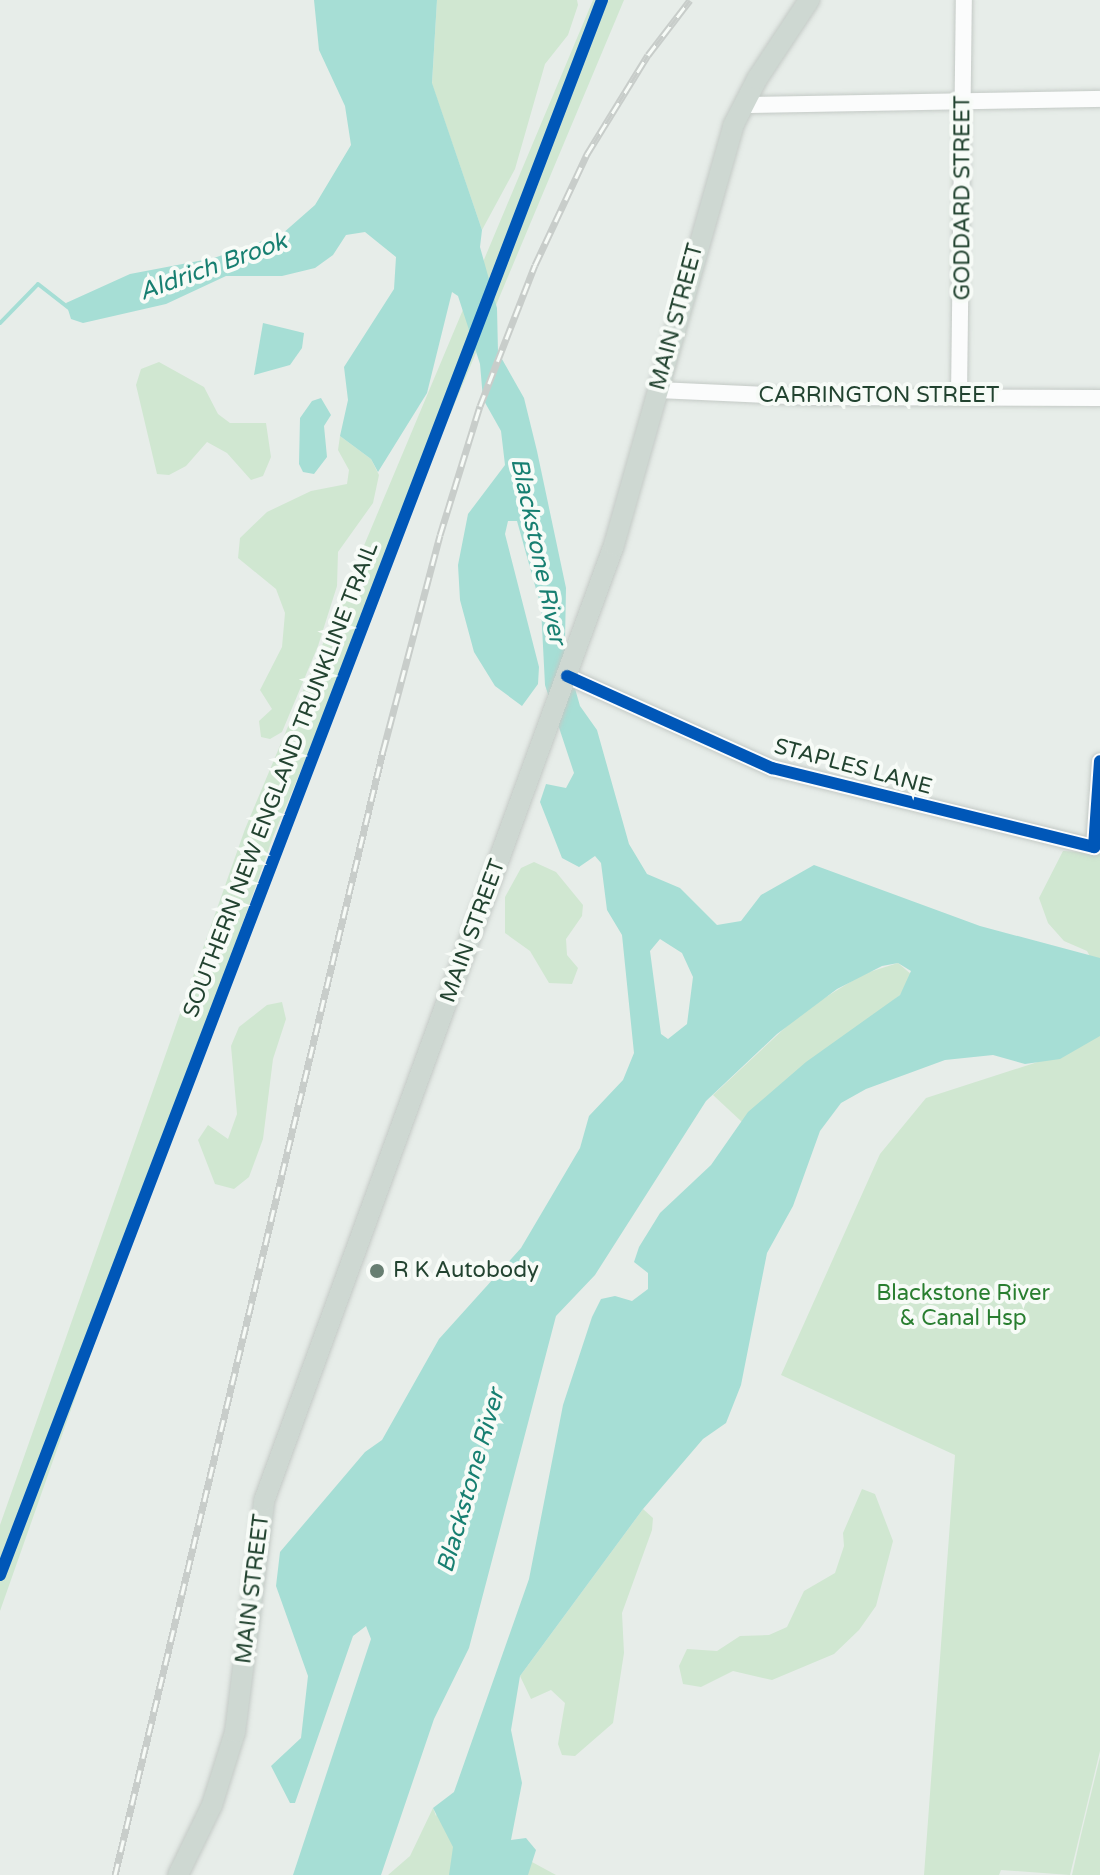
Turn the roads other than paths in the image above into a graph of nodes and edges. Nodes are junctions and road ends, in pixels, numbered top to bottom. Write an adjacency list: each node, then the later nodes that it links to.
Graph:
1 (809, 0): 5 (main road, MAIN STREET)
2 (964, 0): 4 (street, GODDARD STREET)
3 (1100, 99): 4 (street)
4 (963, 101): 5 (street); 7 (street, GODDARD STREET)
5 (743, 105): 6 (main road, MAIN STREET)
6 (658, 390): 7 (street, CARRINGTON STREET); 9 (main road, MAIN STREET)
7 (959, 396): 8 (street, CARRINGTON STREET)
8 (1100, 398)
9 (573, 679): 10 (street, STAPLES LANE); 11 (main road, MAIN STREET)
10 (1100, 761)
11 (178, 1875)

